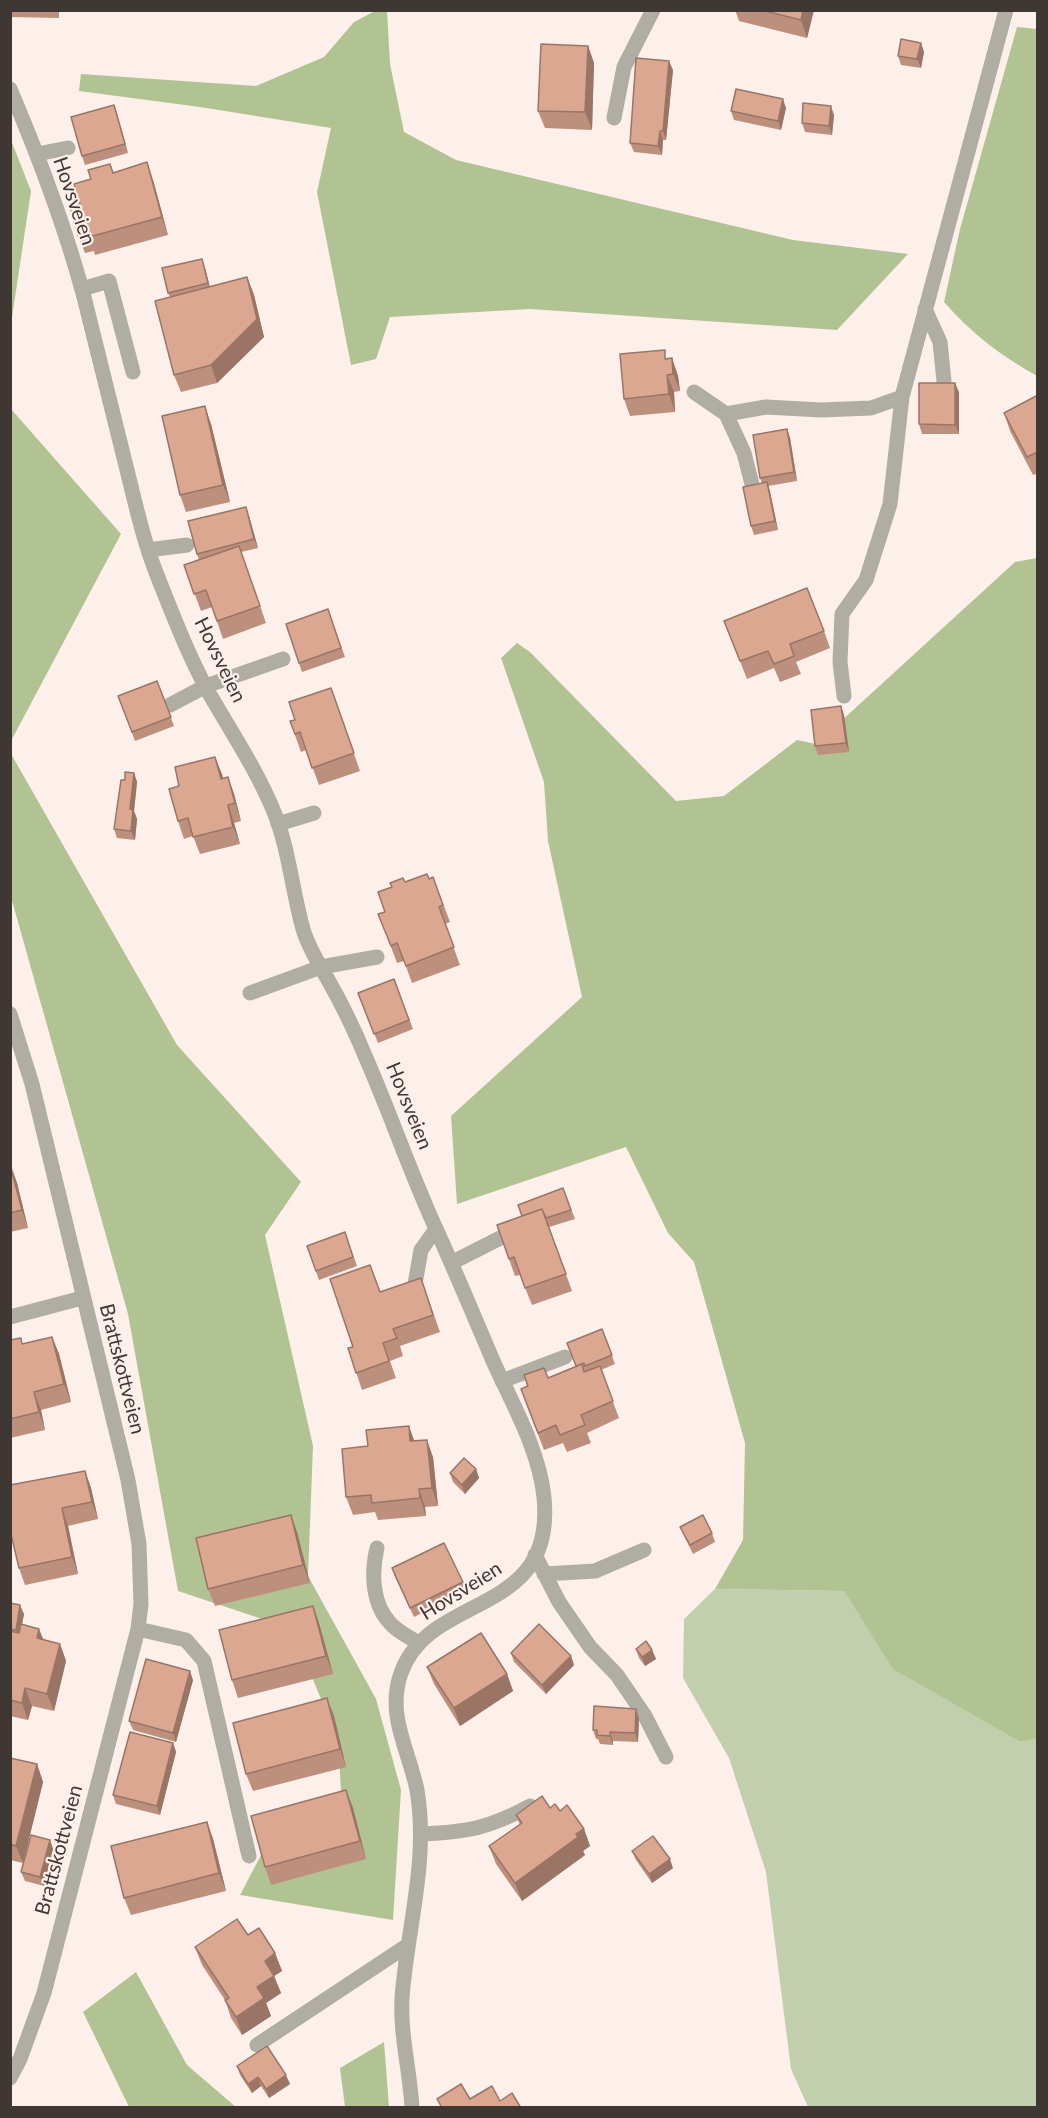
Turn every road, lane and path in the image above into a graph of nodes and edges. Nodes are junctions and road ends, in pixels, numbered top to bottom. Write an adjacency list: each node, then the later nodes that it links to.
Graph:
1 (653, 10): 4 (street)
2 (1006, 10): 8 (street)
3 (10, 89): 6 (street, Hovsveien)
4 (614, 118)
5 (68, 148): 6 (street)
6 (37, 154): 7 (street, Hovsveien)
7 (81, 289): 9 (street); 16 (street, Hovsveien)
8 (925, 309): 10 (street); 12 (street)
9 (133, 372)
10 (944, 381)
11 (694, 392): 13 (street)
12 (902, 397): 13 (street); 19 (street)
13 (726, 414): 14 (street)
14 (753, 488)
15 (187, 545): 16 (street)
16 (148, 550): 18 (street, Hovsveien)
17 (282, 659): 18 (street)
18 (206, 686): 20 (street); 22 (street, Hovsveien)
19 (844, 696)
20 (170, 705)
21 (314, 813): 22 (street)
22 (278, 824): 24 (street, Hovsveien)
23 (377, 957): 24 (street)
24 (321, 967): 25 (street); 27 (street, Hovsveien)
25 (250, 993)
26 (10, 1014): 31 (street, Brattskottveien)
27 (436, 1229): 29 (street, Hovsveien); 30 (street)
28 (514, 1231): 29 (street)
29 (453, 1262): 34 (street, Hovsveien)
30 (415, 1284)
31 (82, 1298): 32 (street, Brattskottveien); 39 (street, Brattskottveien)
32 (10, 1317)
33 (566, 1357): 34 (street)
34 (502, 1381): 37 (street, Hovsveien)
35 (377, 1548): 40 (street)
36 (644, 1550): 38 (street)
37 (535, 1555): 38 (street); 40 (street, Hovsveien)
38 (544, 1574): 41 (street)
39 (138, 1629): 44 (street); 47 (street, Brattskottveien)
40 (418, 1643): 43 (street, Hovsveien)
41 (666, 1757)
42 (530, 1806): 43 (street)
43 (422, 1834): 45 (street, Hovsveien)
44 (249, 1856)
45 (408, 1945): 46 (street); 48 (street, Hovsveien)
46 (257, 2045)
47 (10, 2078)
48 (412, 2108)

